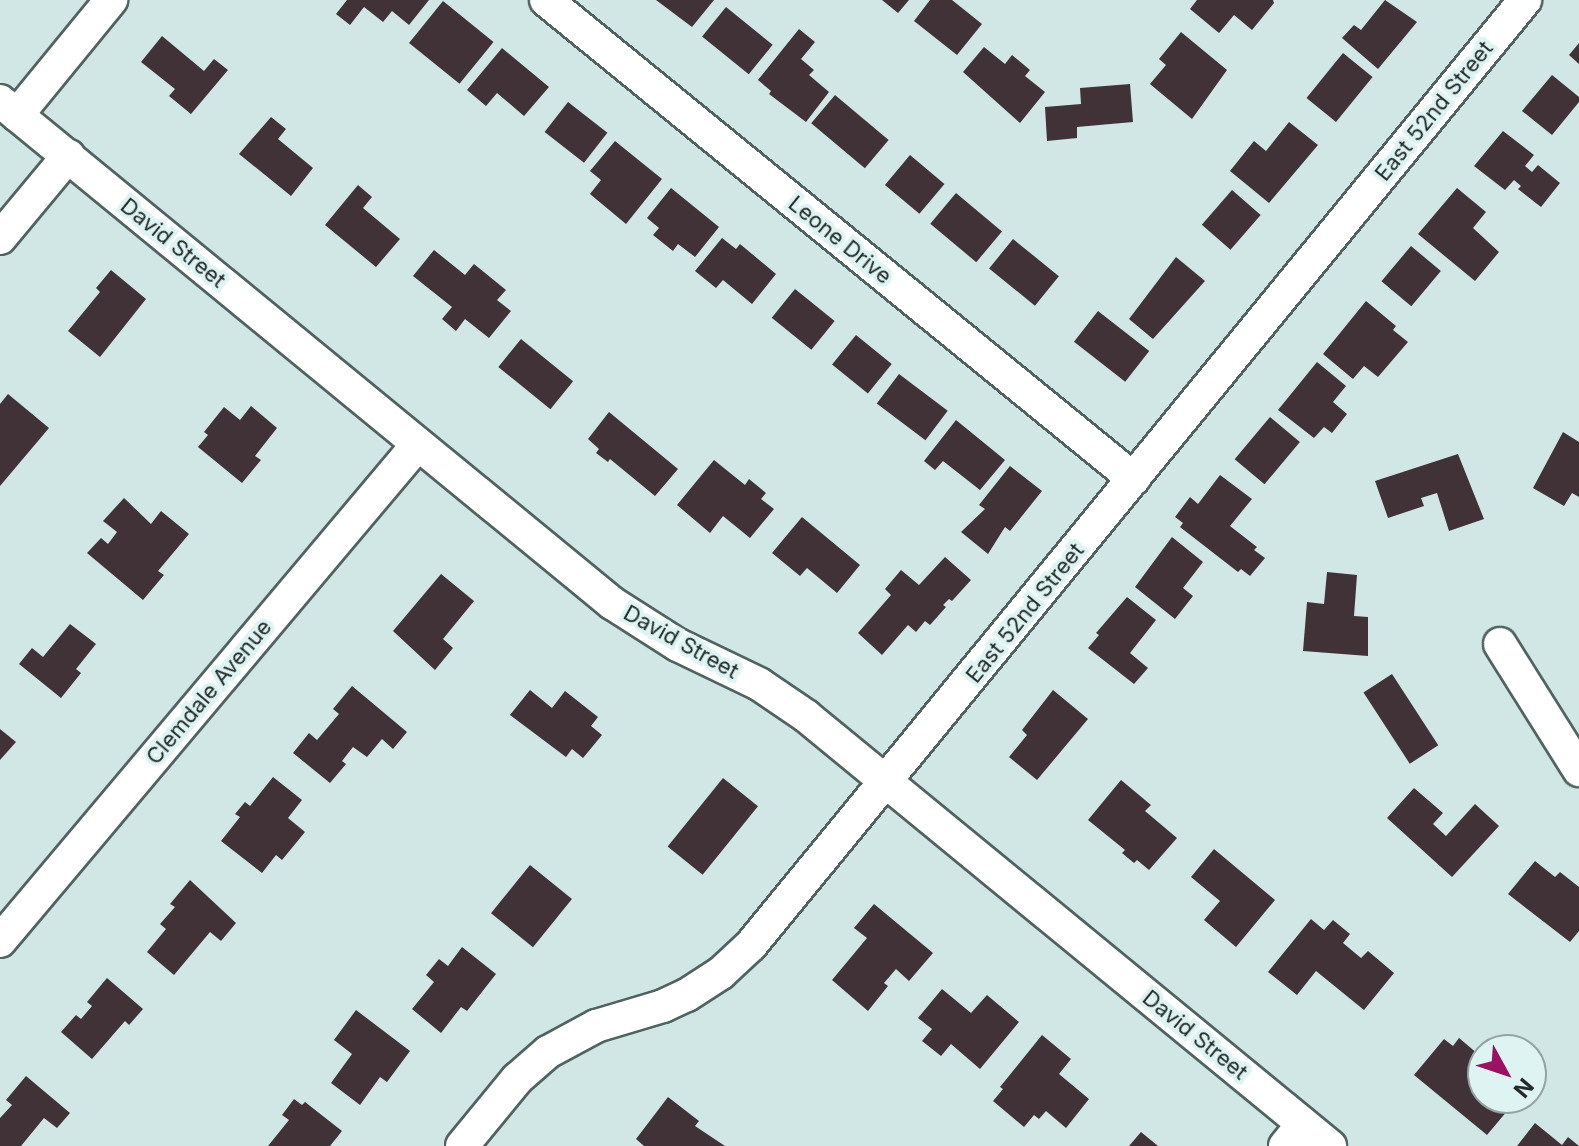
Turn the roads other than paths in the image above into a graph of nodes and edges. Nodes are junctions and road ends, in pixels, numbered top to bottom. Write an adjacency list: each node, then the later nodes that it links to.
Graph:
1 (111, 0): 4 (street)
2 (546, 0): 8 (street, Leone Drive)
3 (1525, 0): 8 (street, East 52nd Street)
4 (9, 108): 5 (street, David Street)
5 (68, 156): 6 (street); 7 (street, David Street)
6 (0, 238)
7 (418, 444): 11 (street, David Street); 12 (street, Clemdale Avenue)
8 (1134, 479): 11 (street, East 52nd Street)
9 (1500, 644): 10 (street)
10 (1579, 770)
11 (886, 782): 13 (street, David Street); 14 (street, East 52nd Street)
12 (0, 941)
13 (1294, 1135): 15 (street, David Street)
14 (463, 1146)
15 (1330, 1146)

